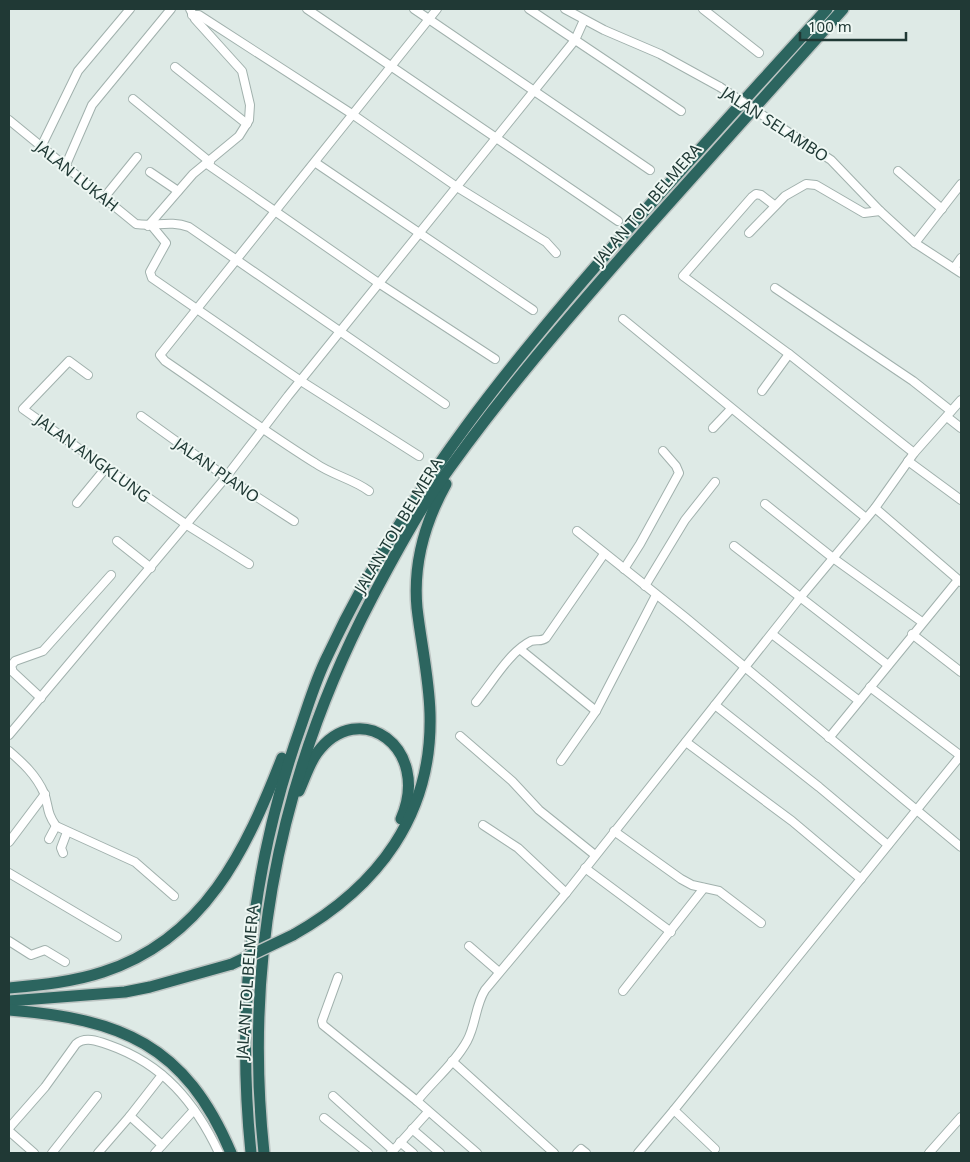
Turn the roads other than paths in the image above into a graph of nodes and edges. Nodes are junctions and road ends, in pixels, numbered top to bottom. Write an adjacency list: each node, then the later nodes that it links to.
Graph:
1 (130, 9): 25 (street)
2 (170, 9): 29 (street)
3 (307, 9): 16 (street)
4 (414, 9): 12 (street)
5 (437, 9): 12 (street)
6 (529, 9): 14 (street)
7 (565, 9): 13 (street, JALAN SELAMBO)
8 (704, 9): 15 (street)
9 (827, 9): 106 (highway, JALAN TOL BELMERA)
10 (842, 9): 70 (highway, JALAN TOL BELMERA)
11 (191, 12): 21 (street); 23 (street)
12 (429, 19): 16 (street); 18 (street)
13 (584, 20): 14 (street); 39 (street, JALAN SELAMBO, bridge)
14 (575, 40): 18 (street); 20 (street)
15 (759, 53)
16 (392, 65): 21 (street); 24 (street)
17 (176, 67): 23 (street)
18 (535, 89): 24 (street); 30 (street)
19 (133, 99): 27 (street)
20 (681, 111)
21 (352, 114): 28 (street); 34 (street)
22 (10, 124): 25 (street, JALAN LUKAH)
23 (247, 124): 27 (street)
24 (496, 138): 34 (street); 41 (street)
25 (41, 147): 29 (street, JALAN LUKAH)
26 (137, 157): 36 (street)
27 (209, 163): 35 (street); 40 (street)
28 (316, 163): 40 (street); 44 (street)
29 (65, 167): 36 (street, JALAN LUKAH)
30 (650, 170)
31 (898, 171): 38 (street)
32 (150, 172): 35 (street)
33 (961, 184): 38 (street)
34 (457, 187): 44 (street); 46 (street)
35 (178, 192): 42 (street)
36 (103, 199): 42 (street, JALAN LUKAH)
37 (774, 205): 39 (street); 43 (street); 57 (street)
38 (942, 208): 45 (street)
39 (880, 211): 45 (street, JALAN SELAMBO)
40 (275, 212): 48 (street); 51 (street)
41 (618, 221)
42 (150, 226): 48 (street); 54 (street)
43 (749, 233)
44 (418, 234): 51 (street); 53 (street)
45 (915, 243): 49 (street, JALAN SELAMBO)
46 (556, 253)
47 (961, 258): 49 (street)
48 (237, 261): 54 (street); 56 (street)
49 (954, 268): 50 (street, JALAN SELAMBO)
50 (961, 273)
51 (380, 284): 56 (street); 58 (street)
52 (775, 288): 65 (street)
53 (534, 310)
54 (197, 311): 60 (street); 69 (street)
55 (623, 320): 64 (street)
56 (341, 332): 60 (street); 63 (street)
57 (789, 354): 61 (street); 72 (street)
58 (495, 359)
59 (88, 375): 75 (street, JALAN ANGKLUNG)
60 (301, 381): 69 (street); 73 (street)
61 (762, 391)
62 (961, 400): 65 (street)
63 (445, 404)
64 (731, 409): 67 (street); 83 (street)
65 (949, 414): 68 (street); 72 (street)
66 (141, 416): 76 (street, JALAN PIANO)
67 (713, 428)
68 (961, 428)
69 (263, 429): 76 (street); 78 (street)
70 (470, 441): 128 (highway, JALAN TOL BELMERA); 140 (highway)
71 (663, 451): 93 (street)
72 (914, 453): 74 (street)
73 (419, 456)
74 (908, 461): 79 (street); 82 (street)
75 (105, 469): 80 (street); 85 (street, JALAN ANGKLUNG)
76 (226, 478): 84 (street, JALAN PIANO); 85 (street)
77 (715, 482): 96 (street)
78 (369, 491)
79 (961, 500)
80 (77, 503)
81 (765, 504): 90 (street)
82 (875, 508): 83 (street); 95 (street)
83 (866, 518): 90 (street)
84 (294, 521)
85 (187, 525): 91 (street, JALAN ANGKLUNG); 92 (street)
86 (577, 531): 89 (street)
87 (117, 541): 92 (street)
88 (734, 546): 98 (street)
89 (604, 554): 93 (street); 102 (street)
90 (834, 558): 98 (street); 99 (street)
91 (249, 564)
92 (151, 568): 108 (street)
93 (624, 568): 96 (street)
94 (111, 575): 108 (street)
95 (960, 581): 99 (street)
96 (645, 586): 97 (street)
97 (656, 595): 104 (street); 112 (street)
98 (800, 599): 100 (street); 103 (street)
99 (922, 622): 101 (street)
100 (772, 634): 104 (street); 109 (street)
101 (912, 634): 103 (street); 105 (street)
102 (521, 650): 110 (street); 112 (street)
103 (888, 665): 107 (street)
104 (746, 668): 111 (street); 115 (street)
105 (961, 672)
106 (316, 685): 149 (highway); 177 (highway, JALAN TOL BELMERA)
107 (870, 687): 109 (street); 118 (street)
108 (41, 698): 113 (street)
109 (858, 700): 115 (street)
110 (476, 702)
111 (715, 706): 116 (street); 129 (street)
112 (596, 711): 119 (street)
113 (9, 735)
114 (460, 736): 132 (street)
115 (828, 738): 121 (street)
116 (686, 742): 124 (street); 135 (street)
117 (9, 751): 120 (street)
118 (961, 756): 121 (street)
119 (561, 761)
120 (44, 794): 123 (street); 127 (street)
121 (918, 809): 129 (street); 130 (street)
122 (483, 824): 137 (street)
123 (56, 826): 125 (street); 126 (street)
124 (614, 831): 132 (street); 136 (street)
125 (67, 832): 131 (street); 138 (street)
126 (49, 838)
127 (9, 842)
128 (280, 842): 140 (highway); 178 (highway, JALAN TOL BELMERA)
129 (888, 845): 135 (street)
130 (961, 847)
131 (63, 853)
132 (595, 855): 133 (street)
133 (585, 868): 137 (street); 141 (street)
134 (9, 873): 142 (street)
135 (861, 878): 160 (street)
136 (704, 888): 139 (street); 141 (street)
137 (566, 893): 147 (street)
138 (174, 896)
139 (761, 923)
140 (292, 932): 145 (highway)
141 (671, 932): 150 (street)
142 (117, 937)
143 (9, 941): 146 (street)
144 (469, 946): 147 (street)
145 (231, 961): 151 (highway); 152 (highway)
146 (65, 962)
147 (499, 972): 154 (street)
148 (338, 978): 158 (street)
149 (9, 988)
150 (623, 991)
151 (9, 997)
152 (9, 1002)
153 (9, 1010): 176 (highway)
154 (452, 1061): 158 (street); 183 (street)
155 (162, 1075): 159 (street); 162 (street); 166 (street)
156 (97, 1096): 172 (street)
157 (333, 1096): 170 (street)
158 (417, 1101): 161 (street)
159 (194, 1110): 168 (street); 175 (street)
160 (674, 1110): 169 (street); 186 (street)
161 (428, 1112): 165 (street); 182 (street)
162 (130, 1116): 168 (street); 173 (street)
163 (961, 1117): 187 (street)
164 (324, 1118): 179 (street)
165 (412, 1129): 167 (street); 181 (street)
166 (9, 1130): 171 (street)
167 (400, 1142): 170 (street); 180 (street)
168 (162, 1145): 174 (street)
169 (715, 1149)
170 (392, 1151)
171 (34, 1153)
172 (52, 1153)
173 (98, 1153)
174 (155, 1153)
175 (219, 1153)
176 (231, 1153)
177 (251, 1153)
178 (264, 1153)
179 (368, 1153)
180 (413, 1153)
181 (440, 1153)
182 (477, 1153)
183 (554, 1153)
184 (577, 1153): 185 (street)
185 (586, 1153)
186 (638, 1153)
187 (930, 1153)

